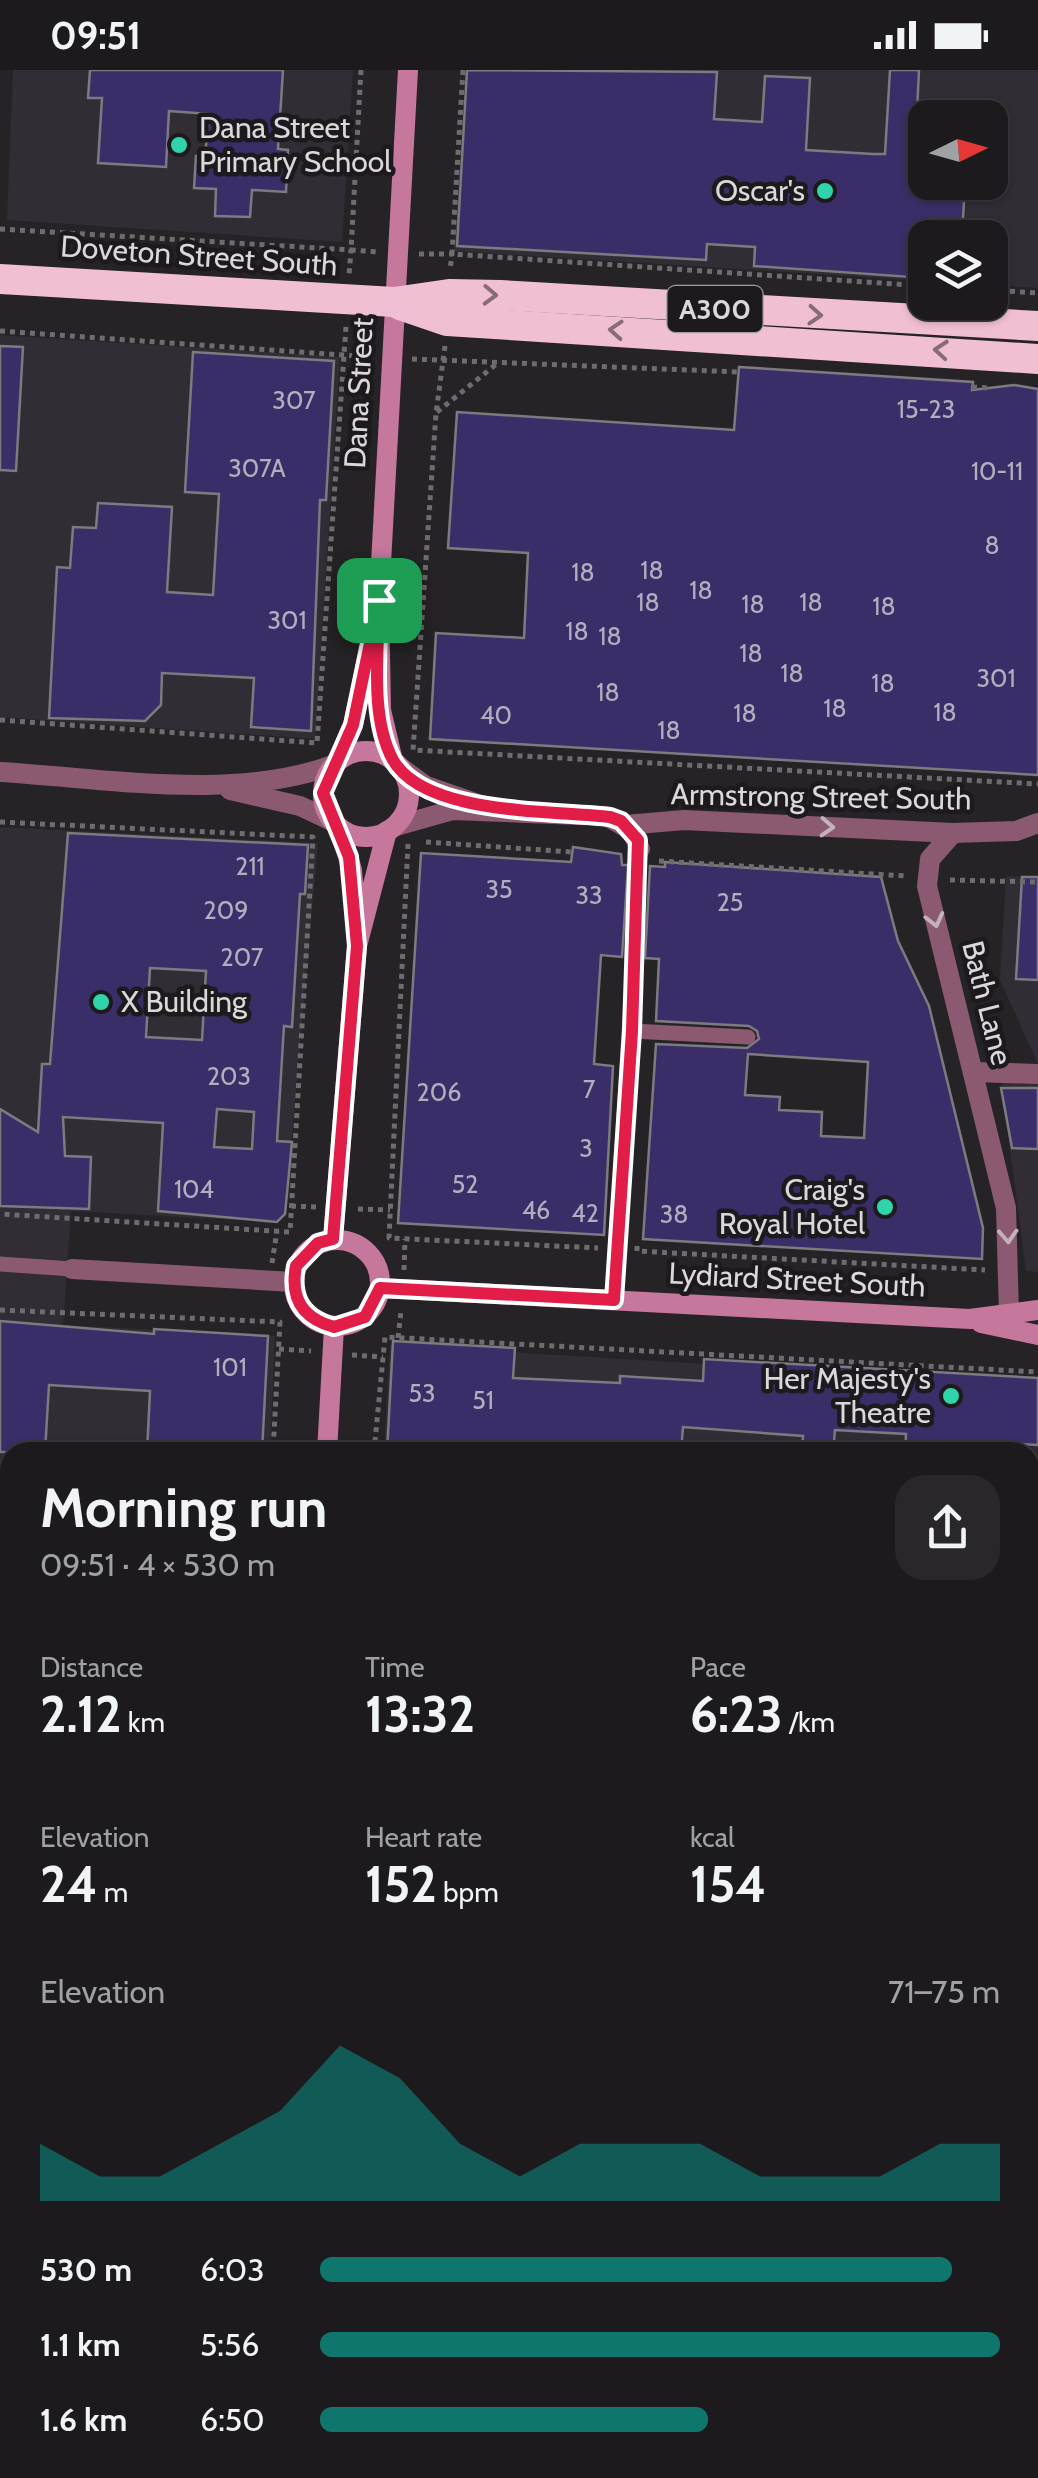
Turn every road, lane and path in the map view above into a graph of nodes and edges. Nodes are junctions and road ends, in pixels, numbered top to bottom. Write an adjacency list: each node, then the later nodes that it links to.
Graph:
1 (408, 70): 9 (street, Dana Street)
2 (462, 70): 5 (path)
3 (0, 229): 8 (path)
4 (0, 279): 8 (highway, Doveton Street South / A300)
5 (908, 285)
6 (1008, 291): 7 (path)
7 (1038, 293)
8 (348, 301): 9 (highway, Doveton Street South / A300); 12 (path)
9 (394, 302): 10 (highway, Doveton Street South / A300, one-way to 10); 13 (street, Dana Street); 14 (highway, Doveton Street South / A300, one-way to 9)
10 (1038, 326)
11 (0, 331): 12 (path)
12 (344, 355): 13 (path); 22 (path)
13 (390, 358): 16 (path); 21 (street, Dana Street)
14 (1038, 358)
15 (501, 360): 16 (path); 17 (path); 20 (path)
16 (444, 361): 20 (path)
17 (738, 372)
18 (972, 386): 19 (path)
19 (988, 388)
20 (436, 413): 27 (path)
21 (379, 600): 23 (street, Dana Street); 24 (street, Dana Street)
22 (0, 720)
23 (336, 763): 24 (street); 26 (street); 32 (street)
24 (396, 763): 28 (street, Armstrong Street South); 33 (street)
25 (0, 772): 26 (street)
26 (204, 784): 32 (street)
27 (1038, 784)
28 (501, 810): 29 (street, Armstrong Street South); 33 (street, Armstrong Street South)
29 (616, 820): 35 (street, Armstrong Street South, one-way to 35); 37 (street, Armstrong Street South)
30 (0, 822): 48 (path)
31 (1038, 822): 34 (street, Armstrong Street South)
32 (336, 824): 33 (street); 43 (street)
33 (390, 829): 43 (street)
34 (1016, 832): 35 (street, Armstrong Street South); 36 (street, Armstrong Street South)
35 (953, 833): 46 (street, Bath Lane, one-way to 46)
36 (1038, 842)
37 (640, 849): 44 (lane)
38 (572, 852): 50 (path)
39 (659, 860): 41 (path)
40 (1038, 882): 42 (path)
41 (910, 883)
42 (950, 895)
43 (357, 946): 49 (street)
44 (632, 1031): 45 (lane); 57 (lane)
45 (748, 1037)
46 (974, 1072): 47 (street); 54 (street, Bath Lane, one-way to 54)
47 (1038, 1074)
48 (0, 1214)
49 (333, 1239): 55 (street); 56 (street)
50 (609, 1249)
51 (637, 1252): 54 (path)
52 (0, 1264): 53 (lane)
53 (72, 1268): 55 (street)
54 (1010, 1270): 60 (street, Bath Lane)
55 (293, 1282): 61 (street)
56 (380, 1288): 57 (street, Lydiard Street South); 61 (street)
57 (614, 1300): 60 (street, Lydiard Street South)
58 (0, 1310): 64 (path)
59 (1038, 1310): 60 (street, Lydiard Street South)
60 (1009, 1323): 62 (street, Lydiard Street South)
61 (334, 1327): 65 (street)
62 (1038, 1335)
63 (1038, 1372): 66 (path)
64 (274, 1442)
65 (328, 1442)
66 (375, 1442)

